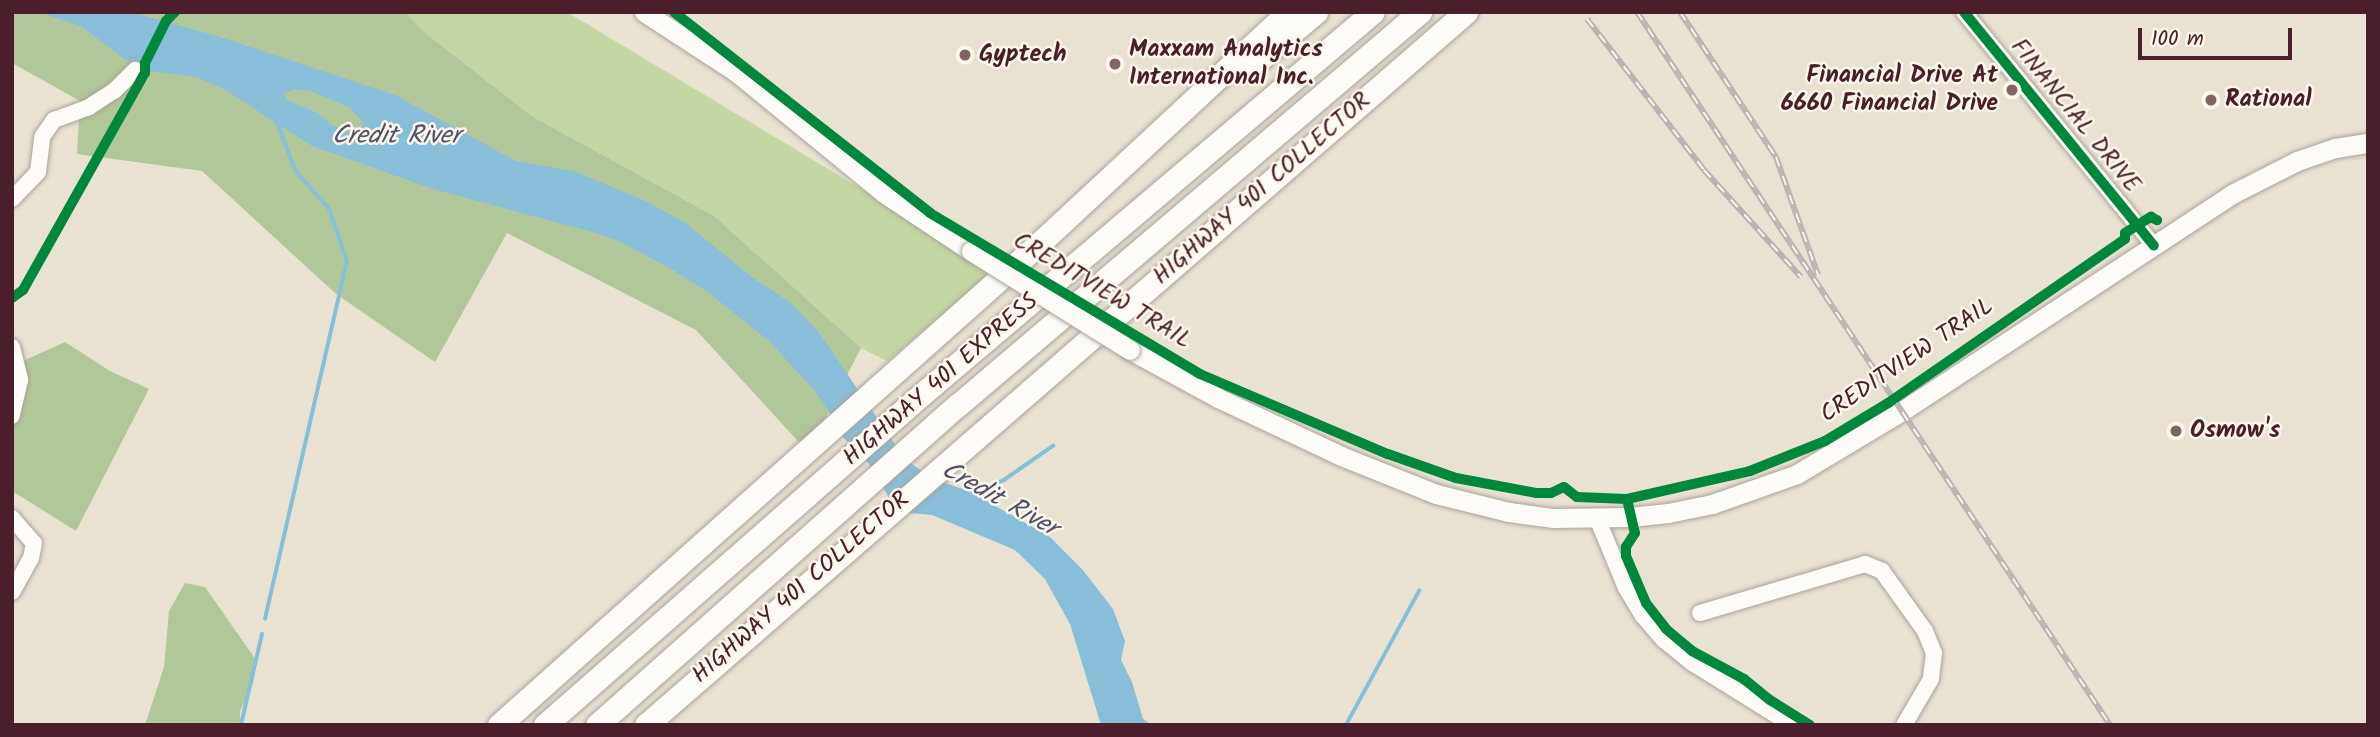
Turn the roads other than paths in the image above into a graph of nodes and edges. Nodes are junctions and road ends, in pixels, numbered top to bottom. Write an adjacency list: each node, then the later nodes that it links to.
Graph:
1 (644, 12): 16 (main road, bridge)
2 (1288, 12): 11 (highway)
3 (1316, 12): 11 (highway)
4 (1373, 12): 20 (highway, HIGHWAY 401 EXPRESS)
5 (1420, 12): 21 (highway, HIGHWAY 401 EXPRESS)
6 (1466, 12): 22 (highway, HIGHWAY 401 COLLECTOR)
7 (1964, 12): 12 (street, FINANCIAL DRIVE)
8 (135, 70): 10 (street)
9 (2368, 143): 12 (main road)
10 (12, 198)
11 (1044, 239): 19 (highway)
12 (2154, 246): 16 (main road)
13 (12, 347): 14 (street)
14 (13, 413)
15 (12, 518): 17 (street)
16 (1597, 519): 23 (street)
17 (12, 592)
18 (1700, 613): 24 (street)
19 (499, 725)
20 (545, 725)
21 (597, 725)
22 (646, 725)
23 (1793, 725)
24 (1904, 725)

